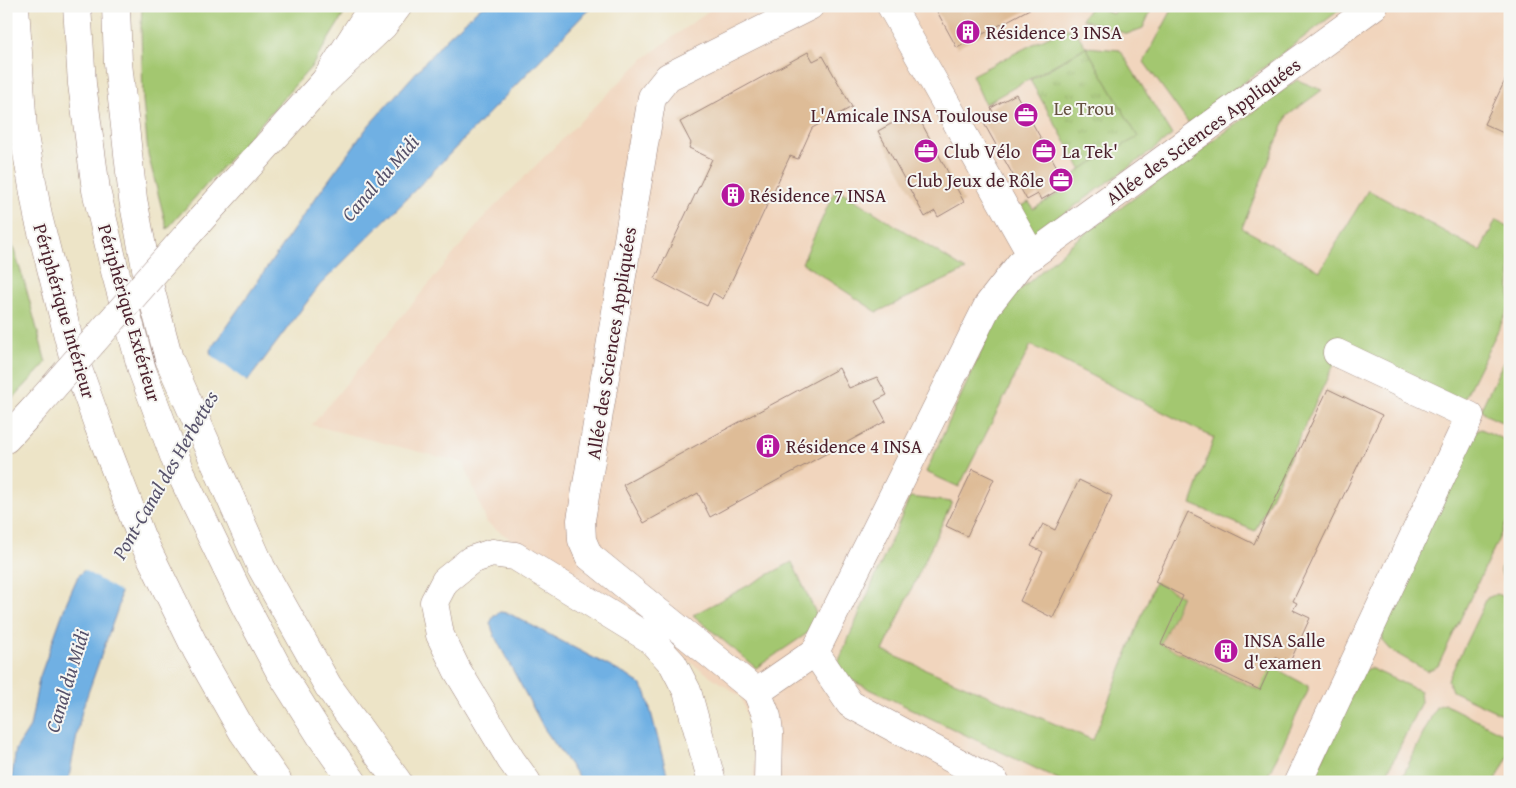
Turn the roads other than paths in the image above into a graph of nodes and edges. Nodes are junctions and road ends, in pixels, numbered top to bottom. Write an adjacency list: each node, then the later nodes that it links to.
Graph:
1 (15, 6): 15 (main road, Périphérique Intérieur)
2 (77, 6): 16 (main road, Périphérique Extérieur)
3 (116, 6): 17 (main road)
4 (374, 6): 9 (main road)
5 (398, 6): 9 (main road)
6 (810, 6): 14 (main road, Allée des Sciences Appliquées)
7 (891, 6): 10 (main road)
8 (1374, 6): 10 (main road, Allée des Sciences Appliquées)
9 (325, 81): 12 (main road, bridge)
10 (1032, 256): 13 (main road, Allée des Sciences Appliquées)
11 (1337, 353): 22 (main road)
12 (6, 439)
13 (815, 652): 14 (main road, Allée des Sciences Appliquées); 21 (main road)
14 (757, 692): 20 (main road, Allée des Sciences Appliquées)
15 (278, 782)
16 (353, 782)
17 (398, 782)
18 (527, 782): 19 (main road)
19 (712, 782)
20 (768, 782)
21 (995, 782)
22 (1298, 782)

